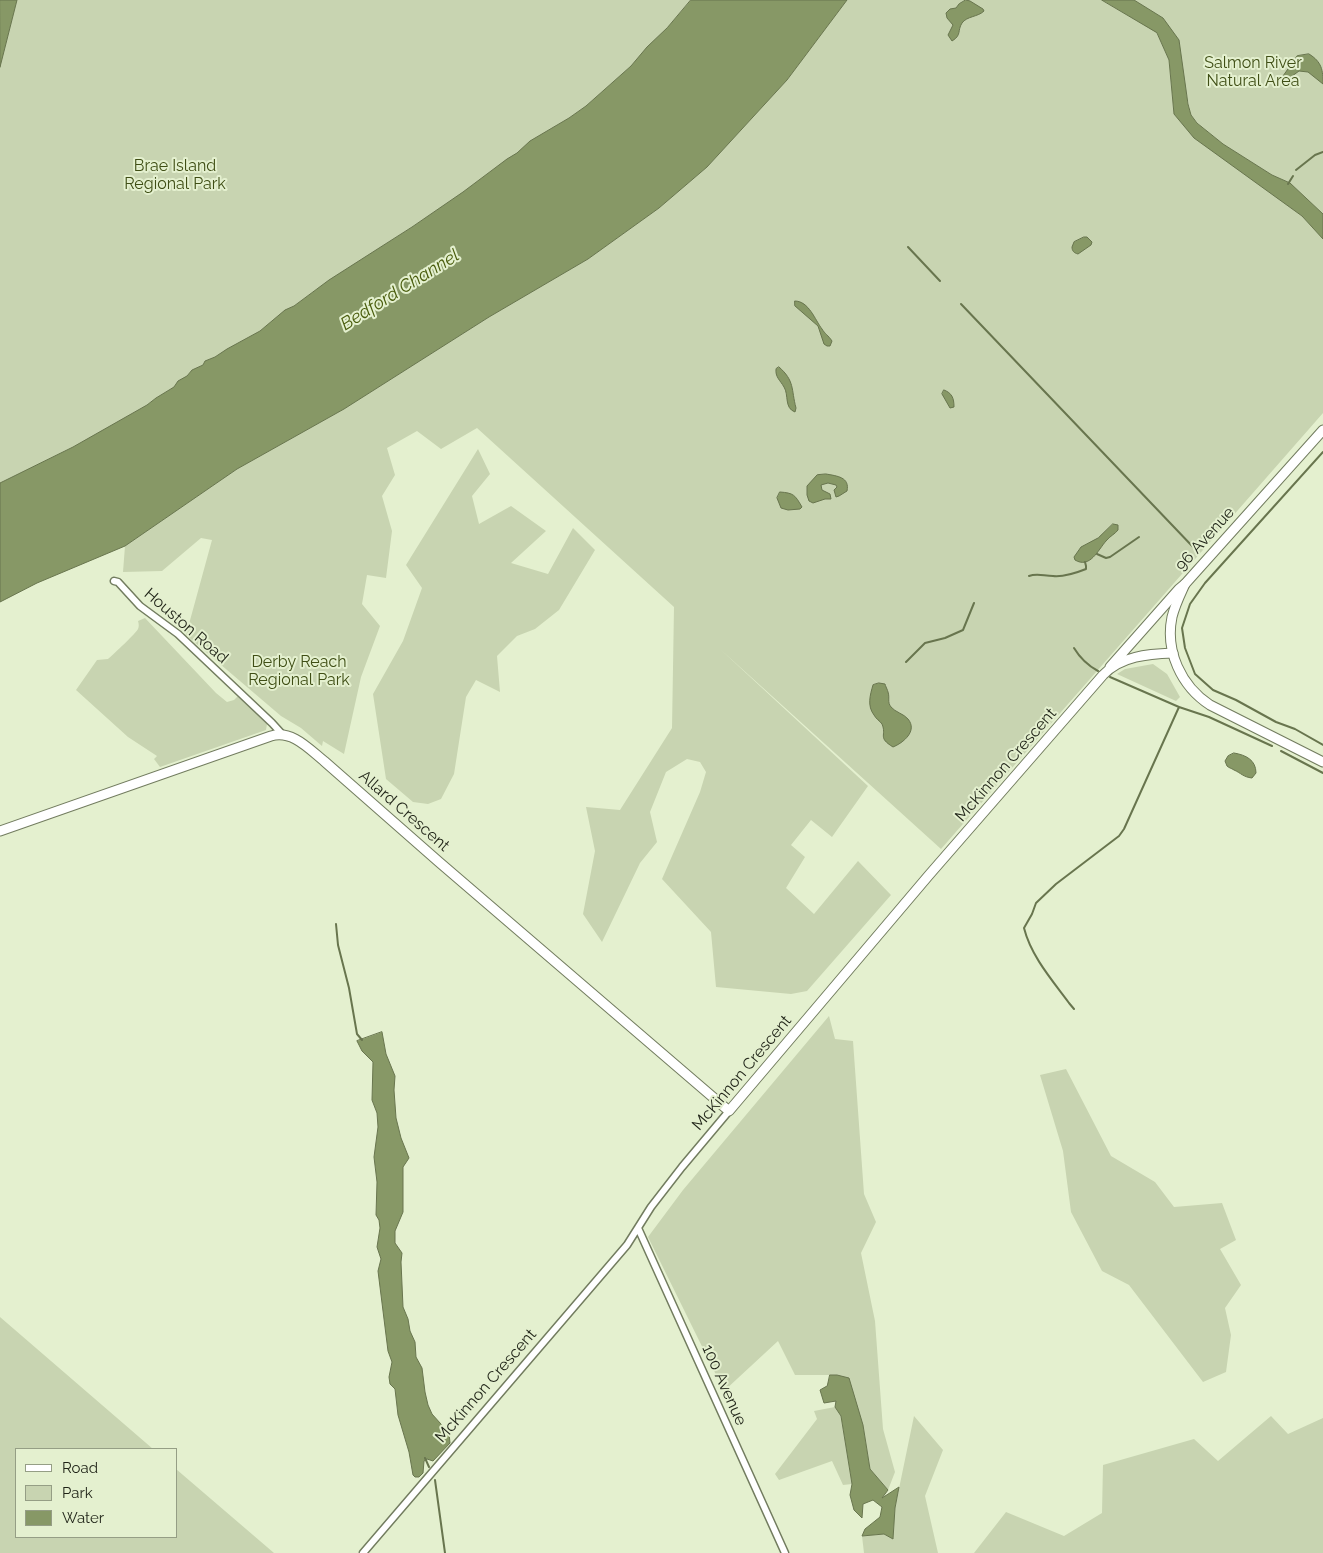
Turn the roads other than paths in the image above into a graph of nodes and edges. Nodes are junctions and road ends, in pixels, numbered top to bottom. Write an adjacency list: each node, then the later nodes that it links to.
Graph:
1 (1323, 430): 3 (street, 96 Avenue)
2 (114, 580): 6 (street, Houston Road)
3 (1185, 584): 4 (street, 96 Avenue); 5 (street)
4 (1173, 653): 5 (street, McKinnon Crescent); 7 (street, 96 Avenue)
5 (1106, 671): 9 (street, McKinnon Crescent)
6 (282, 734): 8 (street); 9 (street, Allard Crescent)
7 (1323, 762)
8 (0, 831)
9 (729, 1111): 10 (street, McKinnon Crescent)
10 (638, 1228): 11 (street, McKinnon Crescent); 12 (street, 100 Avenue)
11 (363, 1553)
12 (785, 1553)

